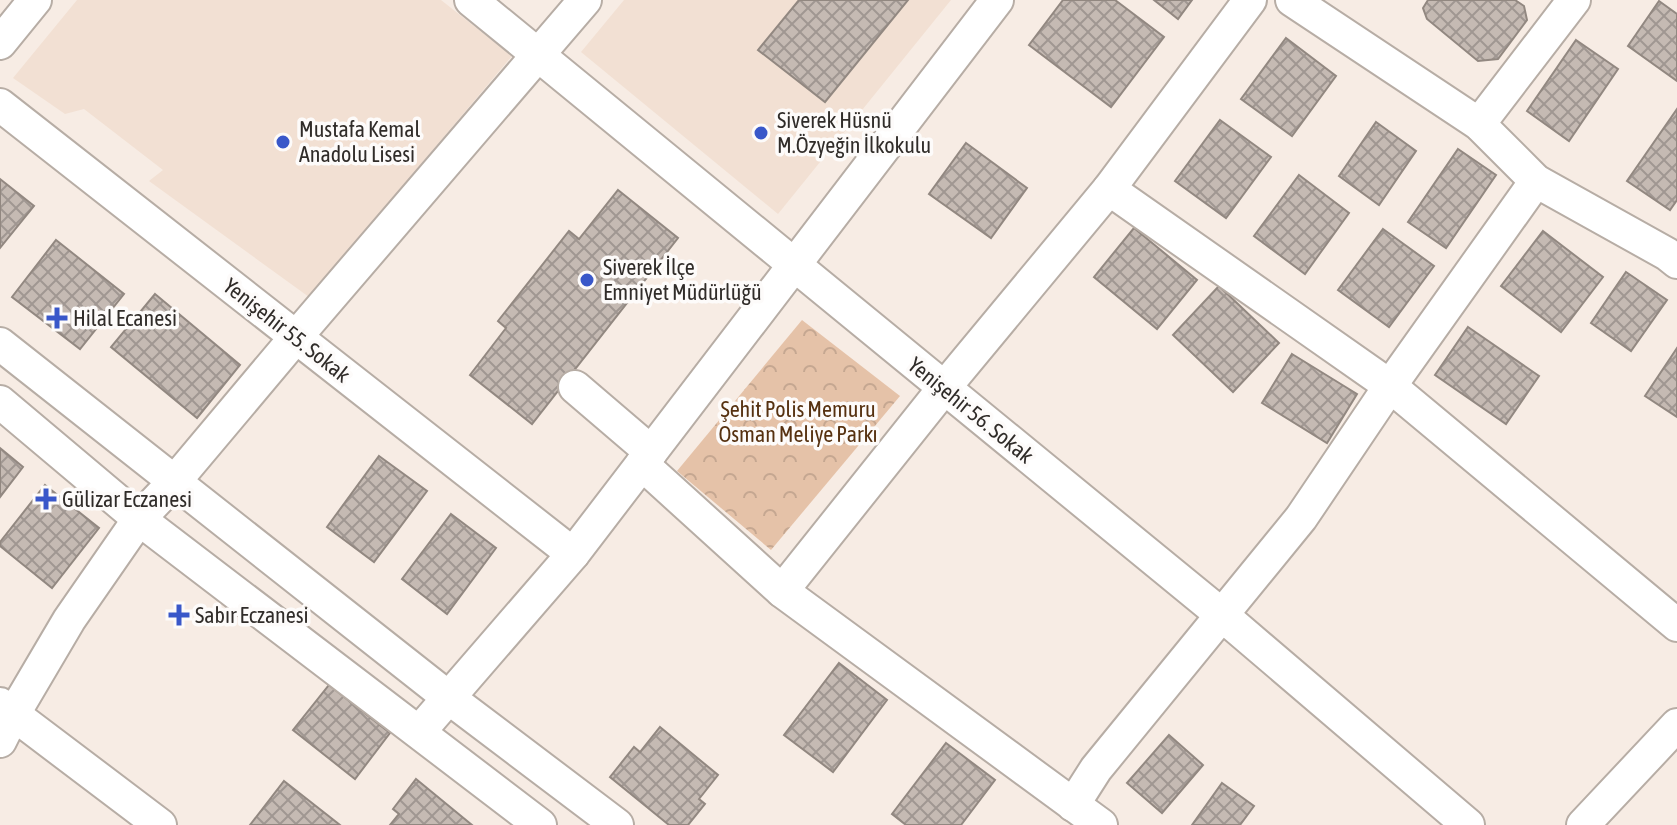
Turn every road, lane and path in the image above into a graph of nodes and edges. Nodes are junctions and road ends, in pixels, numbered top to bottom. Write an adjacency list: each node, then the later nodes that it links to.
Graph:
1 (35, 0): 8 (street)
2 (471, 0): 9 (street, Yenişehir 56. Sokak)
3 (585, 0): 9 (street)
4 (997, 0): 15 (street)
5 (1250, 0): 13 (street)
6 (1292, 0): 11 (street)
7 (1574, 0): 11 (street)
8 (0, 43)
9 (537, 55): 15 (street, Yenişehir 56. Sokak); 16 (street)
10 (0, 105): 16 (street, Yenişehir 55. Sokak)
11 (1479, 124): 12 (street)
12 (1536, 181): 14 (street); 18 (street)
13 (1109, 189): 18 (street); 20 (street)
14 (1674, 252)
15 (794, 265): 20 (street, Yenişehir 56. Sokak); 22 (street)
16 (296, 337): 23 (street); 25 (street, Yenişehir 55. Sokak)
17 (0, 344): 23 (street)
18 (1390, 386): 27 (street); 28 (street)
19 (575, 387): 22 (street)
20 (944, 388): 26 (street); 27 (street, Yenişehir 56. Sokak)
21 (0, 402): 24 (street)
22 (647, 458): 25 (street); 26 (street)
23 (175, 481): 24 (street); 29 (street)
24 (139, 519): 30 (street); 32 (street)
25 (573, 554): 29 (street)
26 (782, 591): 33 (street)
27 (1222, 615): 33 (street); 38 (street, Yenişehir 56. Sokak)
28 (1677, 625)
29 (449, 698): 32 (street); 36 (street)
30 (4, 720): 34 (street)
31 (1677, 725): 39 (street)
32 (419, 732): 35 (street)
33 (1073, 805): 37 (street)
34 (160, 825)
35 (540, 825)
36 (617, 825)
37 (1101, 825)
38 (1468, 825)
39 (1583, 825)

